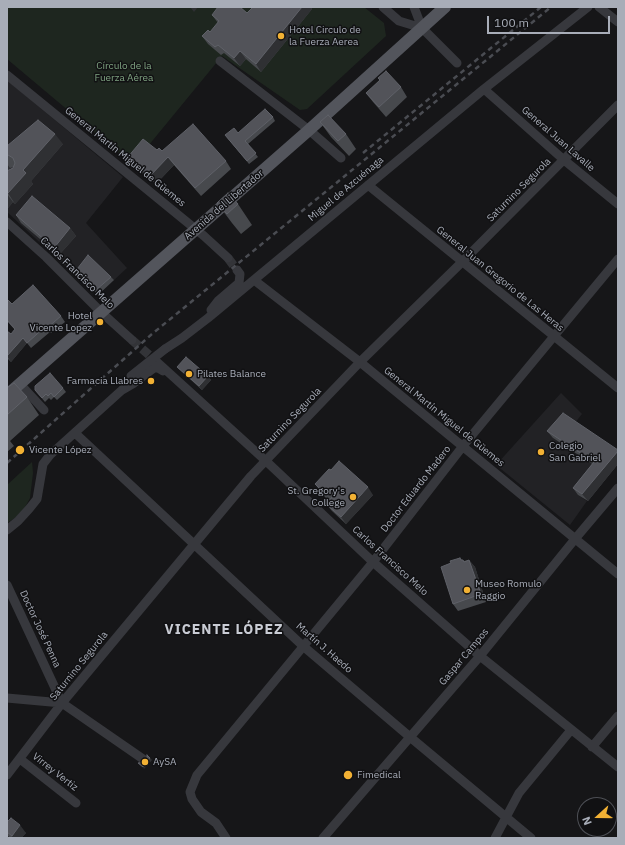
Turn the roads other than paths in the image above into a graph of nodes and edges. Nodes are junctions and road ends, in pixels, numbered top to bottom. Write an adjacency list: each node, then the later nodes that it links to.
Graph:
1 (383, 7): 7 (street)
2 (414, 7): 7 (street)
3 (588, 7): 11 (street, Miguel de Azcuénaga)
4 (599, 7): 6 (street)
5 (442, 9): 7 (main road, Avenida del Libertador)
6 (618, 22)
7 (422, 28): 9 (street); 13 (main road, Avenida del Libertador)
8 (220, 61): 13 (street)
9 (457, 63)
10 (7, 75): 19 (street, General Martín Miguel de Güemes)
11 (484, 89): 15 (street, General Juan Lavalle); 16 (street, Miguel de Azcuénaga)
12 (618, 106): 15 (street, Saturnino Segurola)
13 (309, 130): 14 (street); 19 (main road, Avenida del Libertador)
14 (341, 158)
15 (564, 160): 17 (street, General Juan Lavalle); 22 (street, Saturnino Segurola)
16 (368, 185): 22 (street, General Juan Gregorio de Las Heras); 24 (street, Miguel de Azcuénaga)
17 (618, 204)
18 (7, 222): 25 (street, Carlos Francisco Melo)
19 (196, 229): 20 (street, General Martín Miguel de Güemes); 25 (main road, Avenida del Libertador)
20 (228, 258)
21 (618, 259): 27 (street, Doctor Eduardo Madero)
22 (462, 262): 27 (street, General Juan Gregorio de Las Heras); 30 (street, Saturnino Segurola)
23 (237, 270): 26 (street)
24 (254, 280): 26 (street, Miguel de Azcuénaga); 30 (street, General Martín Miguel de Güemes)
25 (101, 312): 28 (street, Carlos Francisco Melo); 32 (main road, Avenida del Libertador)
26 (208, 318): 34 (street, Miguel de Azcuénaga, bridge)
27 (554, 336): 33 (street, General Juan Gregorio de Las Heras); 38 (street, Doctor Eduardo Madero)
28 (132, 340)
29 (157, 362): 31 (street, Carlos Francisco Melo)
30 (360, 362): 38 (street, General Martín Miguel de Güemes); 39 (street, Saturnino Segurola)
31 (170, 375): 34 (street, Miguel de Azcuénaga); 39 (street, Carlos Francisco Melo)
32 (20, 384): 35 (main road, Avenida del Libertador); 36 (street)
33 (618, 388)
34 (122, 390): 37 (street, Miguel de Azcuénaga)
35 (7, 395)
36 (44, 410)
37 (75, 433): 41 (street, Miguel de Azcuénaga); 43 (street, Martín J. Haedo)
38 (463, 446): 42 (street, General Martín Miguel de Güemes); 44 (street, Doctor Eduardo Madero)
39 (266, 461): 43 (street, Saturnino Segurola); 44 (street, Carlos Francisco Melo)
40 (618, 488): 42 (street, Gaspar Campos)
41 (7, 530)
42 (575, 539): 45 (street, General Martín Miguel de Güemes); 49 (street, Gaspar Campos)
43 (194, 544): 48 (street, Martín J. Haedo); 51 (street, Saturnino Segurola)
44 (373, 562): 48 (street, Doctor Eduardo Madero); 49 (street, Carlos Francisco Melo)
45 (618, 574)
46 (7, 584): 47 (street, Doctor José Penna)
47 (10, 599): 51 (street, Doctor José Penna)
48 (303, 646): 54 (street, Martín J. Haedo); 62 (street, Doctor Eduardo Madero)
49 (480, 656): 53 (street, Carlos Francisco Melo); 54 (street, Gaspar Campos)
50 (7, 698): 51 (street)
51 (62, 703): 56 (street, Saturnino Segurola); 57 (street, Doctor José Penna)
52 (618, 716): 55 (street)
53 (571, 730): 55 (street, Carlos Francisco Melo); 61 (street)
54 (410, 737): 61 (street, Martín J. Haedo); 63 (street, Gaspar Campos)
55 (592, 747): 58 (street, Carlos Francisco Melo)
56 (20, 759): 59 (street, Saturnino Segurola); 60 (street, Virrey Vertiz)
57 (142, 759)
58 (618, 767)
59 (7, 775)
60 (76, 803)
61 (506, 817): 64 (street); 65 (street, Martín J. Haedo)
62 (226, 838)
63 (323, 838)
64 (495, 838)
65 (531, 838)

